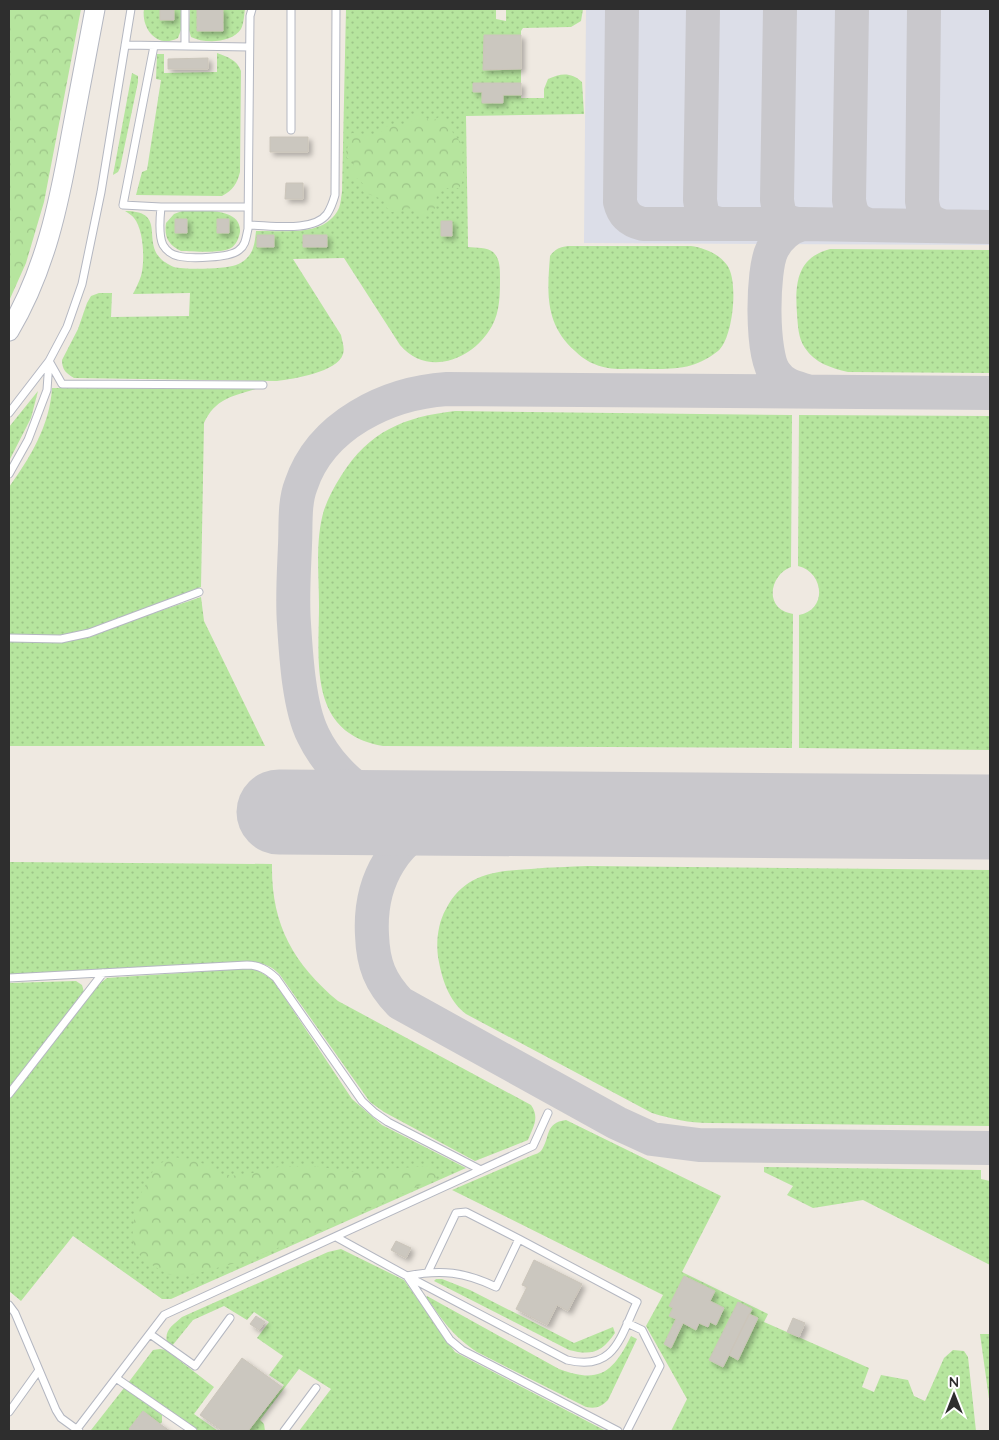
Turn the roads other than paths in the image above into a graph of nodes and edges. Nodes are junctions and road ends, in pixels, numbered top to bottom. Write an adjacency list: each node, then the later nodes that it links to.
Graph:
1 (95, 9): 15 (street)
2 (131, 9): 7 (lane)
3 (185, 9): 9 (lane)
4 (252, 9): 10 (lane)
5 (291, 9): 11 (lane)
6 (336, 9): 14 (lane)
7 (125, 46): 8 (lane); 16 (lane)
8 (154, 46): 9 (lane); 12 (lane)
9 (185, 46): 10 (lane)
10 (249, 46): 13 (lane)
11 (291, 130)
12 (161, 206): 13 (lane); 14 (lane)
13 (248, 207): 14 (lane)
14 (248, 225)
15 (9, 331)
16 (49, 361): 17 (lane); 18 (lane); 19 (lane)
17 (263, 385)
18 (9, 413)
19 (9, 474)
20 (199, 592): 21 (lane)
21 (9, 638)
22 (103, 973): 23 (lane); 24 (lane); 26 (lane)
23 (9, 978)
24 (9, 1094)
25 (548, 1113): 26 (lane)
26 (481, 1170): 27 (lane)
27 (336, 1236): 30 (lane); 34 (lane)
28 (519, 1239): 29 (lane); 29 (lane); 33 (lane)
29 (428, 1272): 30 (lane)
30 (407, 1276): 33 (lane); 42 (lane)
31 (9, 1305): 35 (lane)
32 (230, 1318): 34 (lane)
33 (627, 1324): 43 (lane)
34 (150, 1334): 36 (lane)
35 (39, 1370): 38 (lane); 39 (lane)
36 (116, 1378): 39 (lane); 40 (lane)
37 (316, 1388): 41 (lane)
38 (9, 1412)
39 (78, 1430)
40 (193, 1431)
41 (284, 1431)
42 (618, 1431)
43 (627, 1431)

